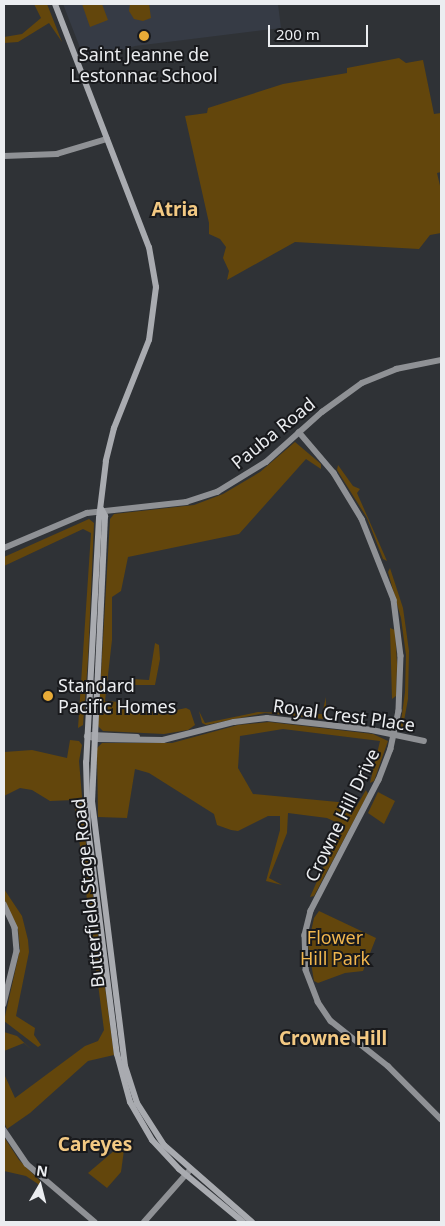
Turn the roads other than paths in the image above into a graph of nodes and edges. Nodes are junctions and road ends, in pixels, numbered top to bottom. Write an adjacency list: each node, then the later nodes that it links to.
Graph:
1 (55, 4): 2 (main road, Butterfield Stage Road)
2 (107, 139): 3 (street); 6 (main road, Butterfield Stage Road)
3 (4, 156)
4 (441, 360): 5 (street, Pauba Road)
5 (299, 432): 6 (street, Pauba Road); 8 (street, Crowne Hill Drive)
6 (102, 510): 7 (street, Pauba Road); 9 (main road, Butterfield Stage Road)
7 (4, 548)
8 (395, 735): 9 (street, Royal Crest Place); 10 (street, Royal Crest Place); 13 (street, Crowne Hill Drive)
9 (91, 736): 15 (main road, Butterfield Stage Road)
10 (424, 741)
11 (4, 904): 12 (street)
12 (4, 1004)
13 (441, 1120)
14 (4, 1130): 16 (street)
15 (187, 1171): 17 (street); 18 (main road, Butterfield Stage Road); 19 (main road, Butterfield Stage Road)
16 (95, 1222)
17 (144, 1222)
18 (243, 1222)
19 (252, 1222)

